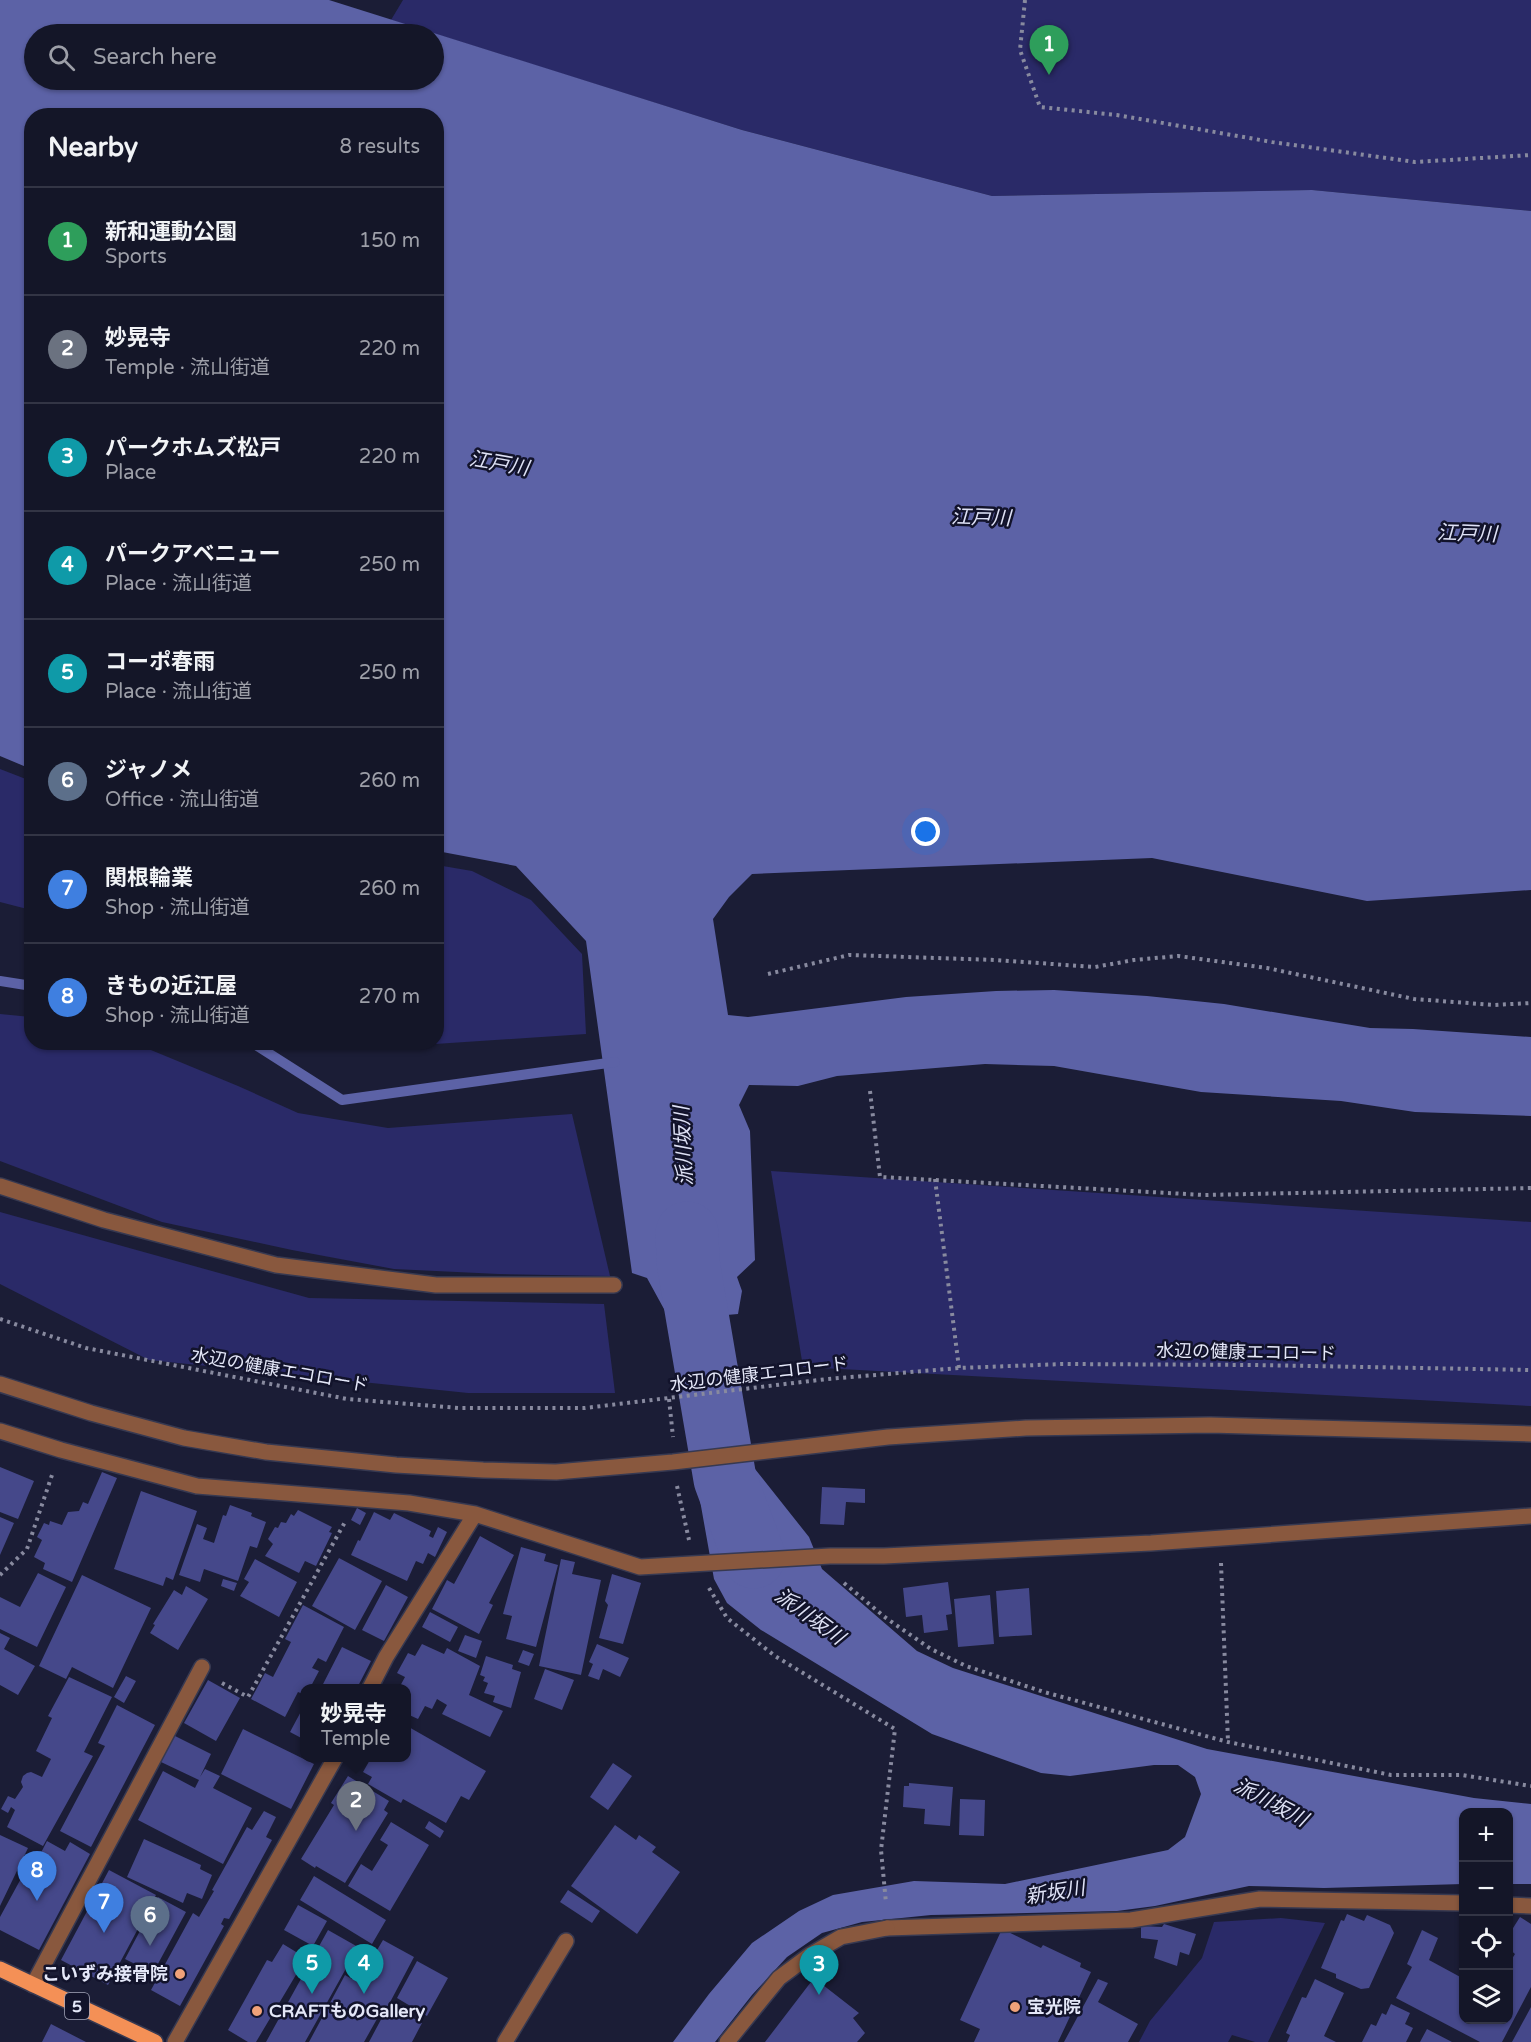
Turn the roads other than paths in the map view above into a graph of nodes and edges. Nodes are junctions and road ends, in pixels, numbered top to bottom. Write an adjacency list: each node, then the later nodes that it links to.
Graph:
1 (0, 1186): 2 (street)
2 (614, 1285)
3 (0, 1384): 5 (street)
4 (0, 1431): 6 (street)
5 (1531, 1434)
6 (475, 1514): 7 (street); 9 (street)
7 (1531, 1516)
8 (201, 1669): 16 (street)
9 (373, 1684)
10 (333, 1762): 18 (street)
11 (1459, 1903): 20 (street)
12 (1513, 1905): 13 (street)
13 (1531, 1906)
14 (566, 1941): 19 (street)
15 (0, 1969): 16 (main road, 5)
16 (33, 1985): 17 (main road, 5)
17 (154, 2042)
18 (175, 2042)
19 (505, 2042)
20 (727, 2042)

